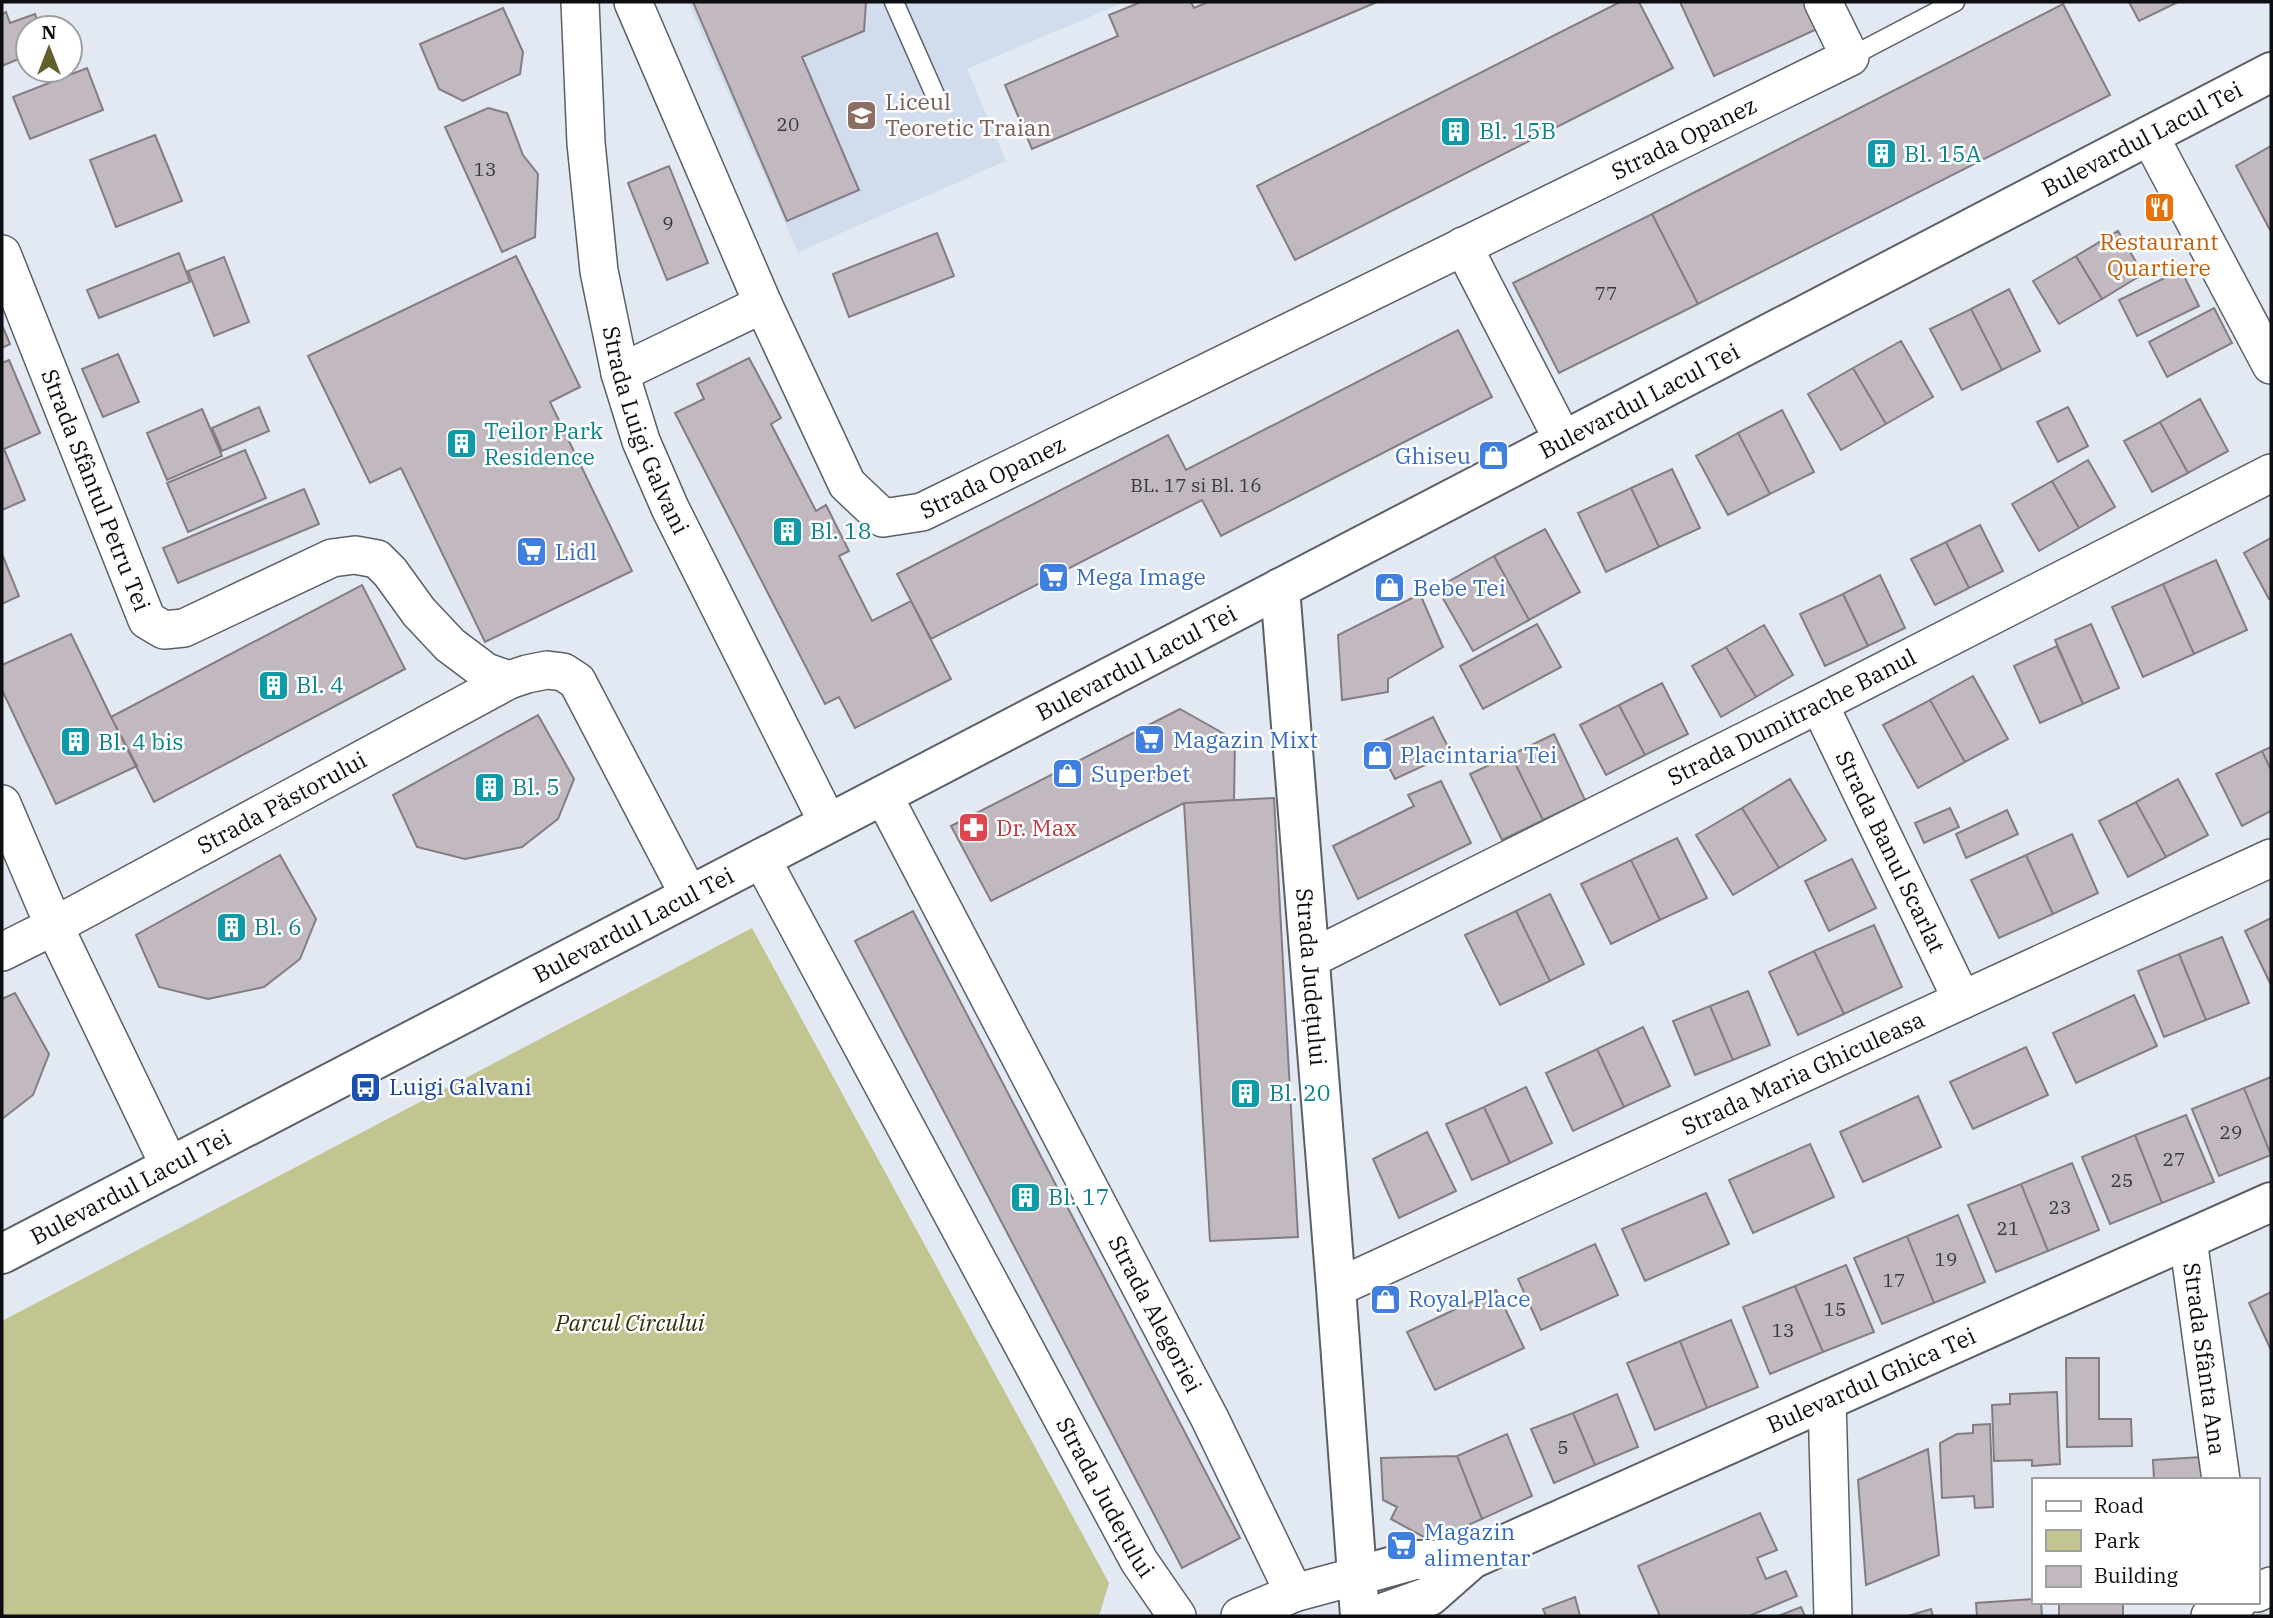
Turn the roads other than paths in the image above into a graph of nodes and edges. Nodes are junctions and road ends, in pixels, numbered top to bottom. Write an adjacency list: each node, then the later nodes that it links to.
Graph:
1 (580, 2): 14 (street, Strada Luigi Galvani)
2 (634, 2): 12 (street)
3 (894, 2): 8 (lane)
4 (1823, 2): 6 (street)
5 (1955, 2): 6 (lane)
6 (1850, 57): 10 (street, Strada Opanez)
7 (2271, 72): 9 (main road, Bulevardul Lacul Tei)
8 (936, 97)
9 (2150, 135): 13 (street); 15 (main road, Bulevardul Lacul Tei)
10 (1463, 246): 12 (street, Strada Opanez); 15 (street)
11 (2, 254): 18 (street, Strada Sfântul Petru Tei)
12 (763, 304): 14 (street)
13 (2271, 365)
14 (620, 373): 22 (street, Strada Luigi Galvani)
15 (1563, 440): 17 (main road, Bulevardul Lacul Tei)
16 (2271, 473): 19 (street, Strada Dumitrache Banul)
17 (1279, 589): 20 (main road, Bulevardul Lacul Tei); 28 (main road, Strada Județului)
18 (509, 680): 25 (street); 26 (street, Strada Păstorului)
19 (1819, 704): 28 (street, Strada Dumitrache Banul); 29 (street, Strada Banul Scarlat)
20 (883, 795): 22 (main road, Bulevardul Lacul Tei); 39 (street, Strada Alegoriei)
21 (2, 804): 26 (street)
22 (828, 823): 23 (main road, Bulevardul Lacul Tei)
23 (761, 858): 25 (main road, Bulevardul Lacul Tei); 41 (street, Strada Județului)
24 (2271, 858): 29 (street, Strada Maria Ghiculeasa)
25 (689, 895): 30 (main road, Bulevardul Lacul Tei)
26 (54, 926): 27 (street, Strada Păstorului); 30 (street)
27 (2, 951)
28 (1310, 959): 34 (main road, Strada Județului)
29 (1962, 1000): 34 (street, Strada Maria Ghiculeasa)
30 (170, 1167): 33 (main road, Bulevardul Lacul Tei)
31 (2271, 1202): 32 (main road, Bulevardul Ghica Tei)
32 (2188, 1239): 35 (main road, Bulevardul Ghica Tei); 36 (street, Strada Sfânta Ana)
33 (2, 1254)
34 (1336, 1288): 38 (main road, Strada Județului)
35 (1827, 1400): 37 (main road, Bulevardul Ghica Tei); 45 (street)
36 (2221, 1478)
37 (1472, 1559): 38 (main road, Bulevardul Ghica Tei); 44 (main road, Bulevardul Ghica Tei)
38 (1357, 1576): 39 (street); 43 (main road, Strada Județului)
39 (1294, 1593): 42 (street)
40 (2234, 1604): 46 (street)
41 (1177, 1616)
42 (1240, 1616)
43 (1360, 1616)
44 (1374, 1616)
45 (1833, 1616)
46 (2210, 1616)

